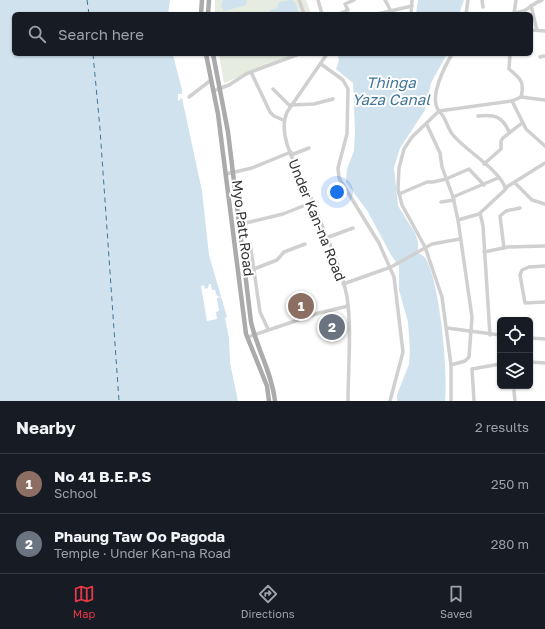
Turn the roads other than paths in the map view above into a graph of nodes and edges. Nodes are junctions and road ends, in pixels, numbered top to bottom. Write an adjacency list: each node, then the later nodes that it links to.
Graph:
1 (202, 0): 16 (main road)
2 (209, 0): 17 (main road)
3 (299, 0): 18 (street)
4 (318, 0): 19 (street)
5 (354, 0): 20 (street)
6 (385, 0): 15 (street)
7 (412, 0): 12 (street)
8 (468, 0): 23 (street)
9 (482, 0): 14 (street)
10 (516, 0): 24 (street)
11 (542, 0): 13 (street)
12 (412, 6): 15 (street); 22 (street)
13 (531, 6): 25 (street); 26 (street)
14 (483, 7)
15 (392, 11): 21 (street)
16 (201, 12)
17 (208, 12)
18 (303, 12)
19 (321, 12)
20 (344, 12)
21 (387, 12)
22 (411, 12)
23 (466, 12)
24 (514, 12)
25 (520, 12)
26 (533, 12)
27 (533, 13): 30 (street)
28 (545, 27): 30 (street)
29 (533, 30): 30 (street)
30 (538, 30): 31 (street)
31 (545, 31)
32 (206, 56): 42 (main road, Myo Patt Road)
33 (213, 56): 43 (main road, Myo Patt Road)
34 (294, 56): 41 (street)
35 (326, 56): 40 (street)
36 (451, 56): 52 (street)
37 (510, 56): 47 (street)
38 (545, 56): 39 (street)
39 (540, 57)
40 (321, 64): 51 (street); 90 (street)
41 (251, 72): 43 (street); 54 (street)
42 (211, 80): 45 (main road, Myo Patt Road); 46 (street)
43 (220, 89): 45 (street); 63 (main road, Myo Patt Road)
44 (273, 89): 51 (street)
45 (213, 91): 64 (main road, Myo Patt Road)
46 (189, 97)
47 (521, 97): 49 (street); 50 (street)
48 (333, 99): 51 (street)
49 (545, 100)
50 (512, 101): 52 (street); 55 (street)
51 (291, 106): 54 (street)
52 (439, 111): 56 (street); 62 (street)
53 (478, 116): 57 (street)
54 (283, 120): 60 (street, Under Kan-na Road)
55 (522, 123): 57 (street); 58 (street)
56 (427, 125): 66 (street); 70 (street)
57 (509, 132): 62 (street)
58 (545, 146)
59 (309, 148): 60 (street)
60 (291, 154): 63 (street); 72 (street, Under Kan-na Road)
61 (545, 163): 67 (street)
62 (484, 164): 65 (street)
63 (232, 173): 64 (street); 84 (main road, Myo Patt Road)
64 (226, 174): 86 (main road, Myo Patt Road)
65 (498, 178): 68 (street); 69 (street)
66 (446, 179): 68 (street); 70 (street); 71 (street)
67 (515, 182): 69 (street); 74 (street)
68 (484, 185): 71 (street)
69 (505, 188): 76 (street)
70 (399, 194): 87 (street)
71 (453, 198): 73 (street); 77 (street)
72 (313, 202): 78 (street); 80 (street, Under Kan-na Road)
73 (441, 202)
74 (545, 204)
75 (520, 208): 88 (street)
76 (480, 213): 77 (street); 89 (street)
77 (458, 220): 81 (street)
78 (246, 223)
79 (353, 228): 80 (street)
80 (326, 238): 93 (street, Under Kan-na Road)
81 (460, 240): 87 (street); 98 (street)
82 (250, 243): 92 (street)
83 (305, 244): 92 (street)
84 (242, 246): 86 (main road); 100 (main road, Myo Patt Road)
85 (545, 246): 88 (street)
86 (234, 248): 102 (main road, Myo Patt Road)
87 (424, 248): 90 (street); 96 (street)
88 (504, 248): 89 (street)
89 (484, 252): 99 (street)
90 (392, 266): 93 (street); 115 (street)
91 (545, 266): 94 (street)
92 (254, 269): 97 (street)
93 (343, 284): 95 (street, Under Kan-na Road)
94 (545, 302)
95 (348, 306): 97 (street); 114 (street, Under Kan-na Road)
96 (447, 328): 98 (street); 107 (street)
97 (268, 329): 100 (street)
98 (470, 331): 99 (street); 107 (street)
99 (490, 334): 101 (street)
100 (254, 335): 102 (street); 109 (main road, Myo Patt Road)
101 (497, 335)
102 (248, 337): 110 (main road, Myo Patt Road)
103 (533, 338): 104 (street)
104 (545, 339)
105 (533, 362): 106 (street)
106 (545, 363)
107 (451, 365): 116 (street)
108 (497, 365): 117 (street)
109 (273, 385): 110 (main road); 113 (main road, Myo Patt Road)
110 (267, 386): 112 (main road, Myo Patt Road)
111 (514, 391): 118 (street)
112 (269, 401)
113 (276, 401)
114 (348, 401)
115 (390, 401)
116 (451, 401)
117 (474, 401)
118 (516, 401)

